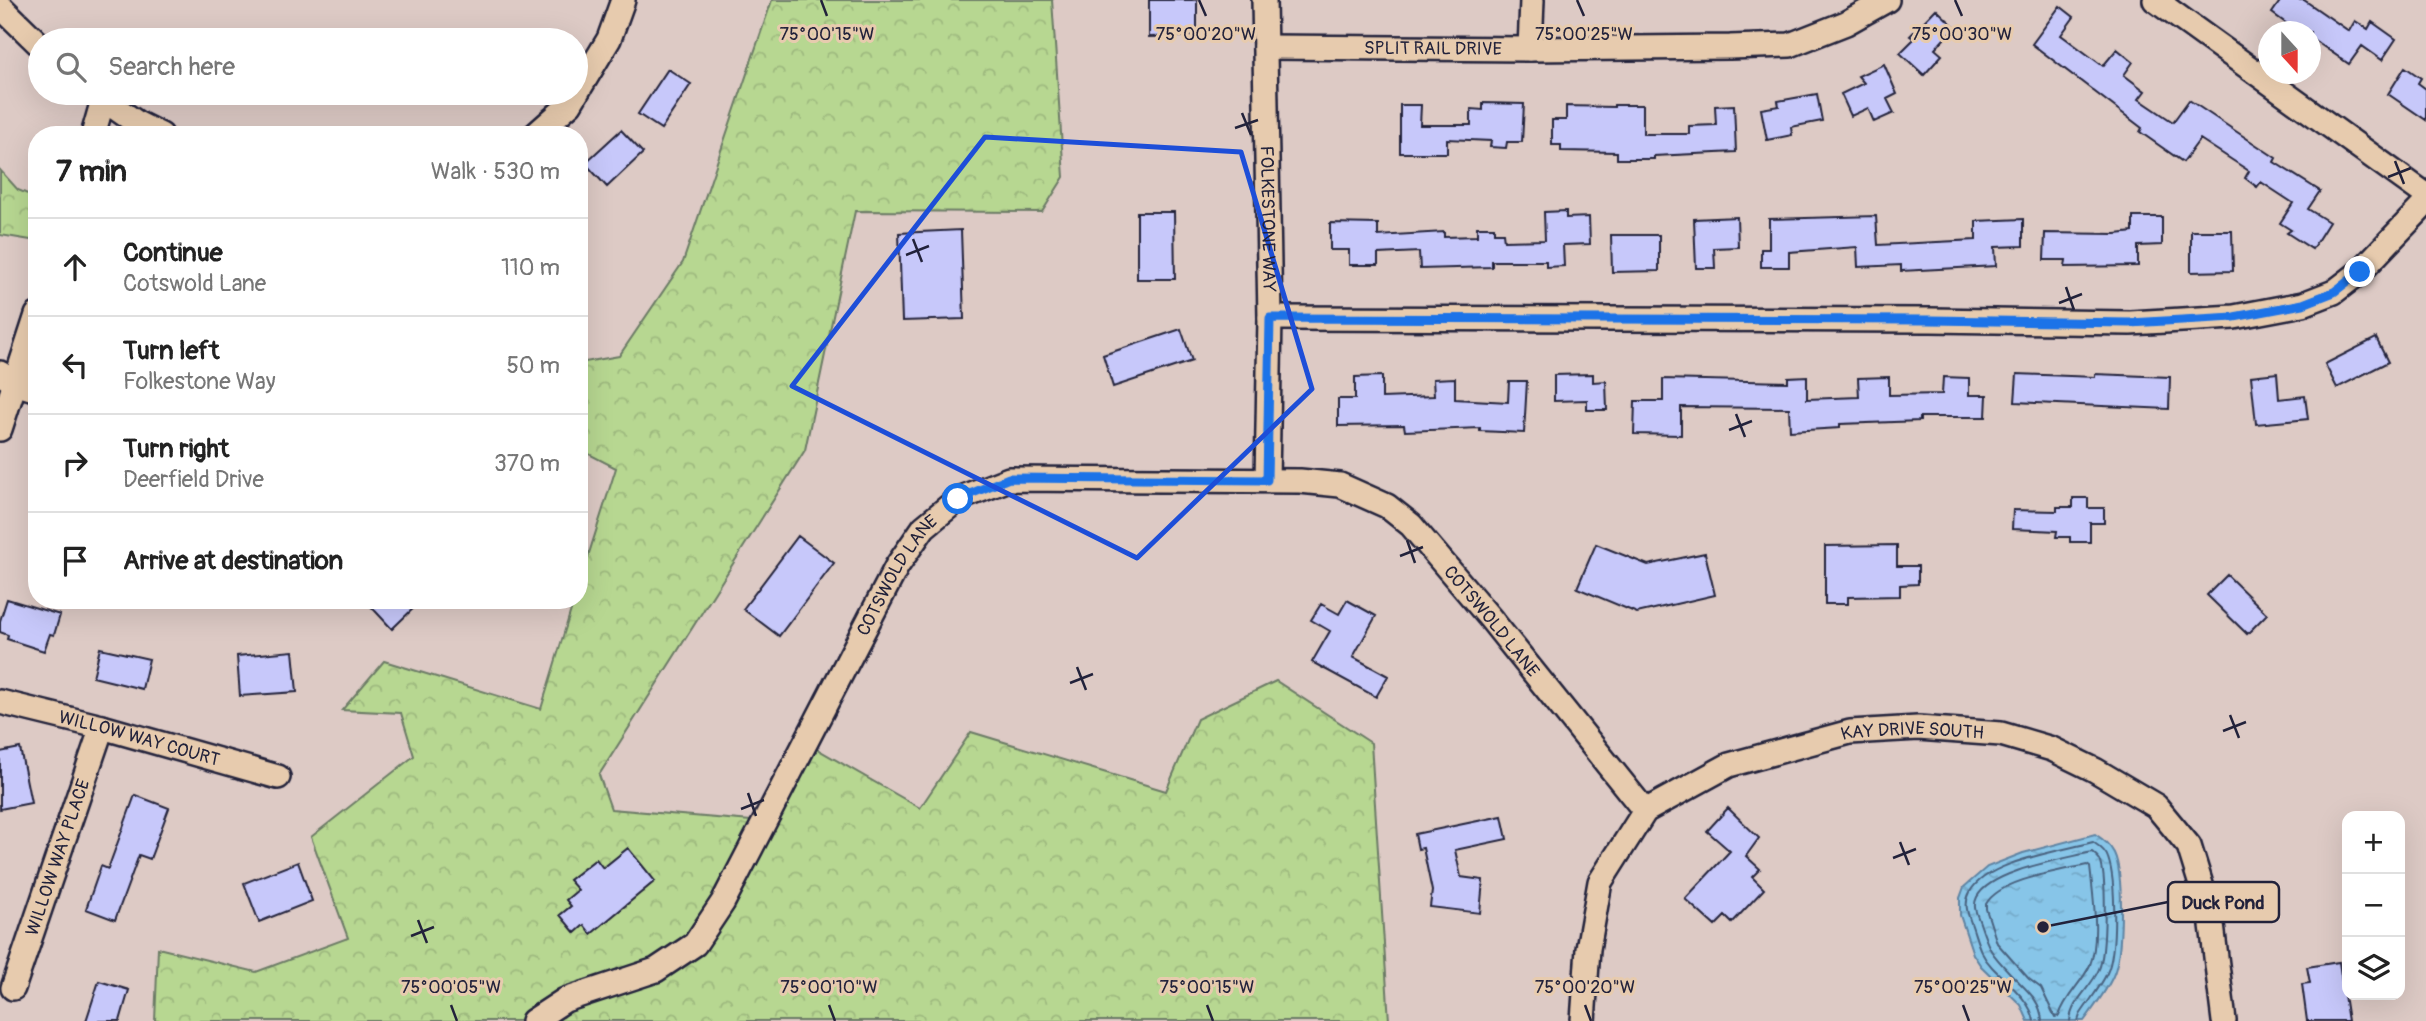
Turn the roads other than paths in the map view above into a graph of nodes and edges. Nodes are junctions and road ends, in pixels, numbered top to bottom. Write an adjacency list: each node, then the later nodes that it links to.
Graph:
1 (7, 0): 7 (street)
2 (623, 0): 11 (street)
3 (1264, 0): 9 (street, FOLKESTONE WAY)
4 (1532, 0): 10 (street)
5 (1887, 0): 10 (street, SPLIT RAIL DRIVE)
6 (2155, 0): 18 (street)
7 (0, 7): 8 (street)
8 (28, 34)
9 (1265, 47): 10 (street, SPLIT RAIL DRIVE); 20 (street, FOLKESTONE WAY)
10 (1530, 48)
11 (588, 74)
12 (97, 105): 15 (street)
13 (111, 105): 16 (street)
14 (569, 105): 17 (street)
15 (94, 126)
16 (143, 126)
17 (545, 126)
18 (2426, 195)
19 (2426, 203): 20 (street)
20 (1270, 318): 24 (street, FOLKESTONE WAY)
21 (28, 345): 22 (street)
22 (17, 382): 23 (street)
23 (0, 429)
24 (1267, 480): 28 (street, COTSWOLD LANE); 30 (street, COTSWOLD LANE)
25 (0, 702): 26 (street, WILLOW WAY COURT)
26 (102, 727): 27 (street, WILLOW WAY COURT); 29 (street, WILLOW WAY PLACE)
27 (278, 777)
28 (1645, 811): 31 (street); 32 (street, KAY DRIVE SOUTH)
29 (13, 988)
30 (533, 1021)
31 (1583, 1021)
32 (2224, 1021)

